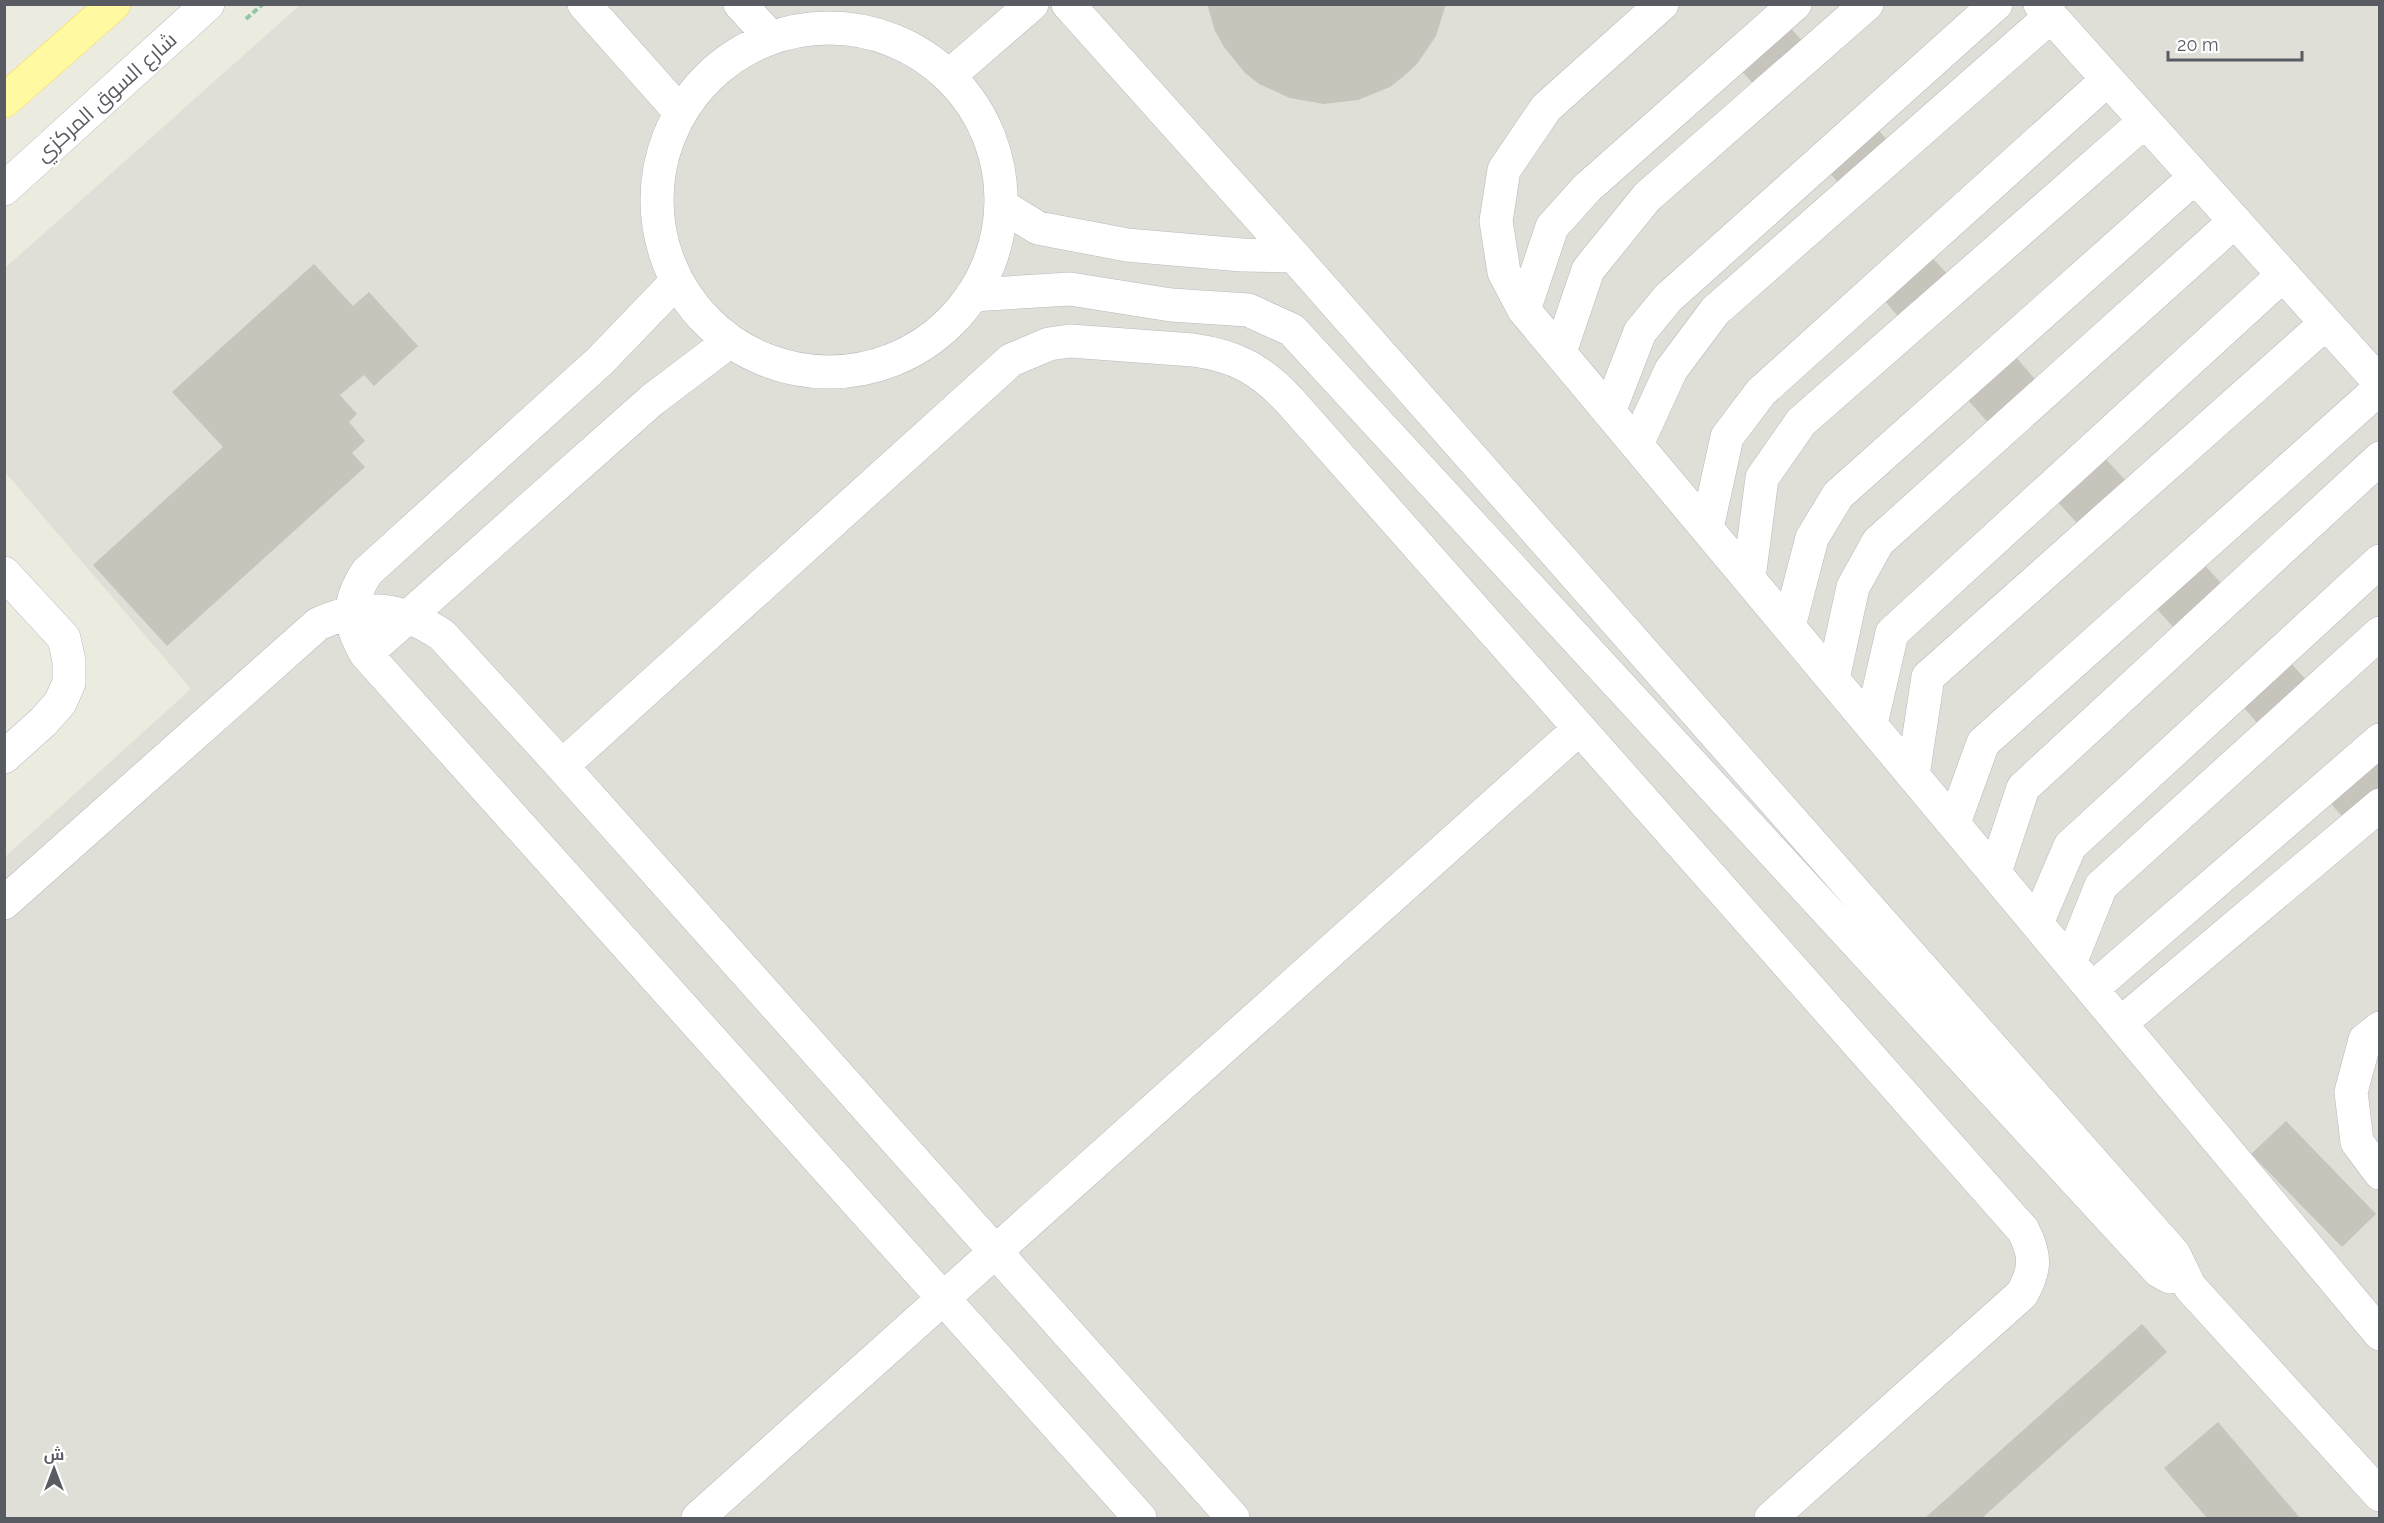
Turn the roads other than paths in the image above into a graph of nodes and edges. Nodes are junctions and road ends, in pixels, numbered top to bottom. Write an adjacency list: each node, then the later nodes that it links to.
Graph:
1 (208, 4): 19 (street, شارع السوق المركزي)
2 (584, 4): 16 (street)
3 (740, 4): 12 (street)
4 (1032, 4): 13 (street)
5 (1068, 4): 22 (street)
6 (1662, 4): 26 (street)
7 (1795, 4): 26 (street)
8 (1867, 4): 29 (street)
9 (1996, 4): 32 (street)
10 (113, 5): 15 (main road)
11 (2045, 10): 14 (street); 33 (street)
12 (771, 39): 13 (street); 16 (street)
13 (949, 76): 20 (street)
14 (2107, 80): 17 (street); 35 (street)
15 (4, 101)
16 (680, 112): 24 (street)
17 (2145, 122): 18 (street); 38 (street)
18 (2195, 177): 21 (street); 41 (street)
19 (4, 189)
20 (1001, 205): 22 (street); 25 (street)
21 (2235, 221): 23 (street); 44 (street)
22 (1294, 256): 62 (street)
23 (2283, 275): 27 (street); 45 (street)
24 (676, 281): 28 (street); 39 (street)
25 (972, 295): 28 (street); 62 (street)
26 (1524, 310): 29 (street)
27 (2325, 323): 30 (street); 50 (street)
28 (730, 341): 40 (street)
29 (1560, 352): 32 (street)
30 (2379, 383)
31 (2379, 388): 52 (street)
32 (1610, 412): 33 (street)
33 (1637, 444): 35 (street)
34 (2379, 458): 53 (street)
35 (1707, 528): 38 (street)
36 (2379, 561): 55 (street)
37 (4, 573): 48 (street)
38 (1749, 578): 41 (street)
39 (351, 612): 40 (street); 43 (street); 54 (street)
40 (408, 616): 43 (street); 49 (street)
41 (1789, 626): 44 (street)
42 (2379, 633): 56 (street)
43 (366, 654): 63 (street)
44 (1833, 679): 45 (street)
45 (1871, 724): 50 (street)
46 (1579, 729): 49 (street); 61 (street); 69 (street)
47 (2379, 740): 57 (street)
48 (4, 757)
49 (562, 766): 61 (street)
50 (1913, 775): 52 (street)
51 (2379, 805): 58 (street)
52 (1954, 824): 53 (street)
53 (1995, 872): 55 (street)
54 (4, 903)
55 (2037, 923): 56 (street)
56 (2070, 963): 57 (street)
57 (2092, 989): 58 (street)
58 (2121, 1023): 64 (street)
59 (2379, 1028): 60 (street)
60 (2379, 1173)
61 (994, 1252): 63 (street); 68 (street)
62 (2190, 1287): 65 (street)
63 (942, 1300): 66 (street); 67 (street)
64 (2379, 1334)
65 (2379, 1495)
66 (698, 1518)
67 (1140, 1518)
68 (1233, 1518)
69 (1771, 1518)

